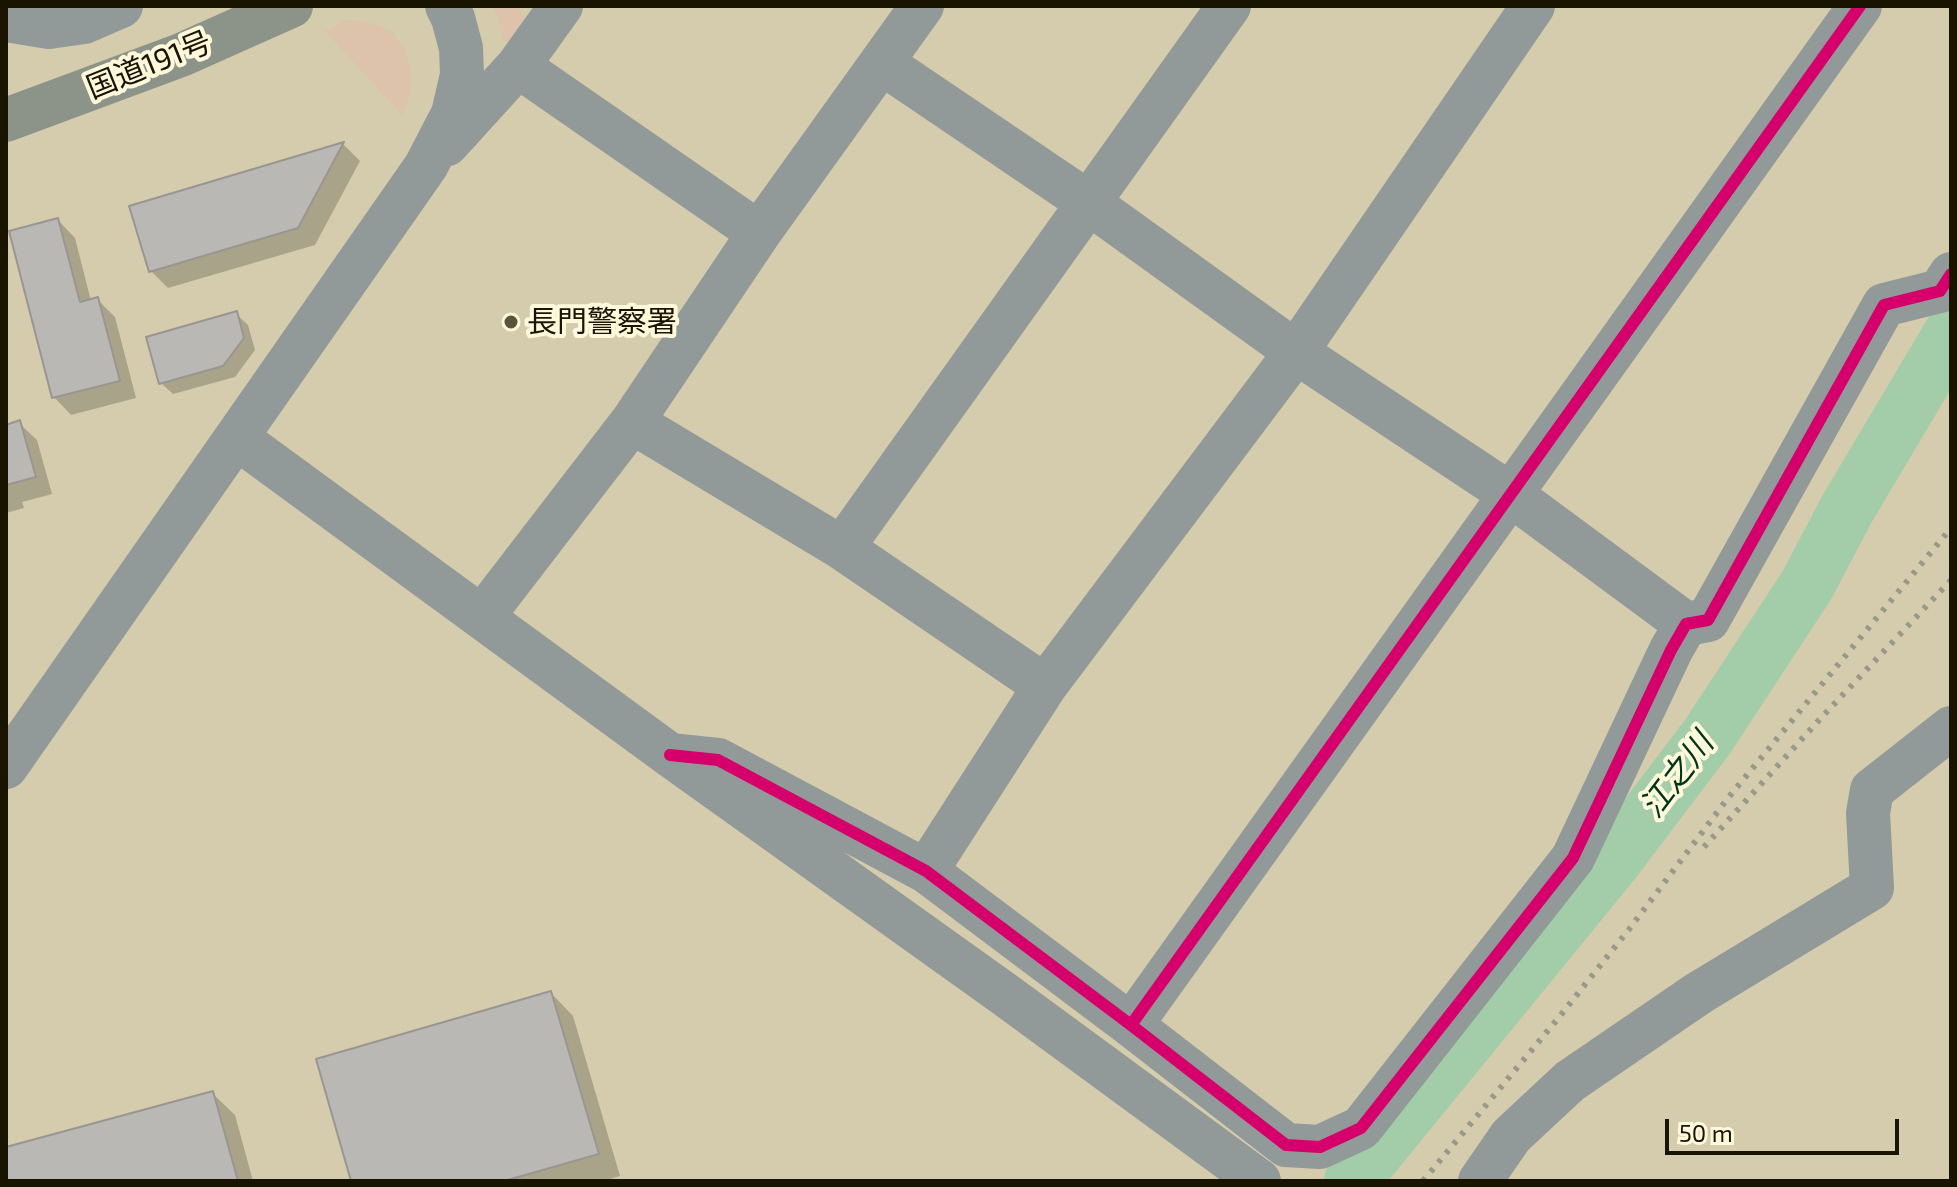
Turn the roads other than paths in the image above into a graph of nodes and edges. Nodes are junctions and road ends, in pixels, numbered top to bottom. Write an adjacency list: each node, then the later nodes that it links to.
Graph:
1 (121, 6): 10 (street)
2 (227, 6): 13 (highway, 国道191号)
3 (291, 6): 14 (highway, 国道191号)
4 (447, 6): 15 (street)
5 (561, 6): 12 (street)
6 (922, 6): 11 (street)
7 (1229, 6): 16 (street)
8 (1533, 6): 19 (street)
9 (1860, 6): 22 (street)
10 (6, 20)
11 (882, 63): 16 (street); 17 (street)
12 (518, 66): 15 (street); 17 (street)
13 (6, 107)
14 (6, 120)
15 (426, 166): 21 (street)
16 (1089, 203): 19 (street); 23 (street)
17 (759, 233): 20 (street)
18 (1951, 274): 25 (street)
19 (1296, 352): 22 (street); 26 (street)
20 (632, 422): 23 (street); 24 (street)
21 (237, 438): 24 (street); 29 (street)
22 (1510, 494): 25 (street); 31 (street)
23 (842, 548): 26 (street)
24 (482, 617): 28 (street)
25 (1686, 624): 31 (street)
26 (1045, 686): 30 (street)
27 (1951, 728): 33 (street)
28 (670, 755): 30 (street); 32 (street)
29 (6, 767)
30 (926, 871): 31 (street)
31 (1131, 1025)
32 (1259, 1181)
33 (1480, 1181)

